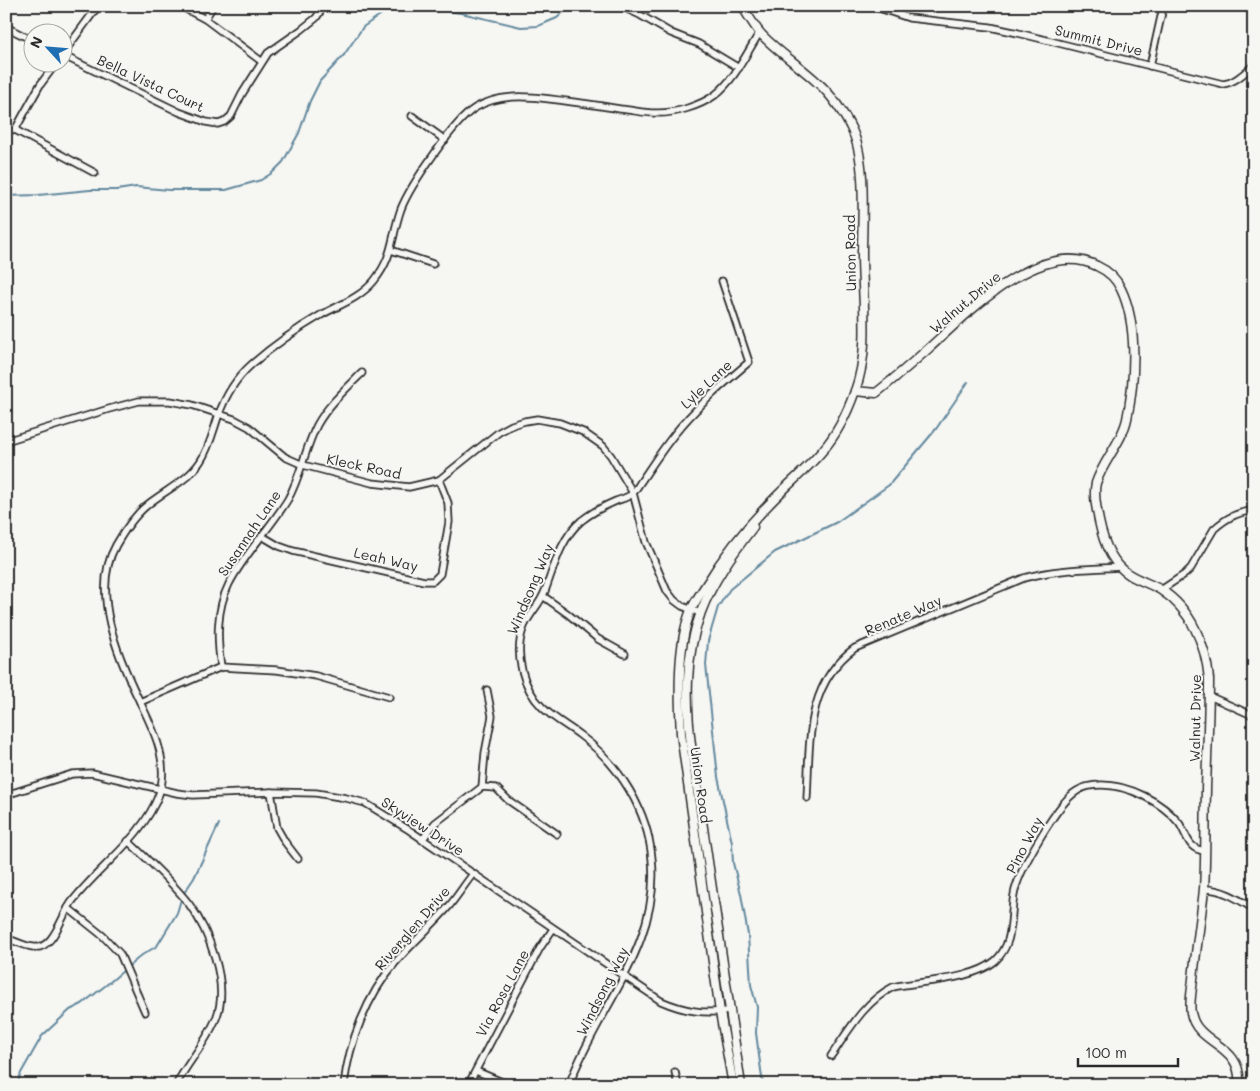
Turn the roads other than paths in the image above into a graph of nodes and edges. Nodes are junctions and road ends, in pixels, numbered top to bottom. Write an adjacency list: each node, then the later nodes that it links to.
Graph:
1 (98, 6): 13 (street)
2 (180, 6): 9 (street)
3 (213, 6): 9 (street)
4 (324, 6): 15 (street, Bella Vista Court)
5 (620, 6): 18 (street)
6 (742, 6): 11 (main road, Union Road)
7 (873, 6): 17 (street, Summit Drive)
8 (1162, 12): 17 (street)
9 (205, 19): 15 (street)
10 (6, 27): 12 (street)
11 (760, 32): 18 (street); 29 (main road, Union Road)
12 (22, 35)
13 (72, 41)
14 (72, 60): 15 (street, Bella Vista Court)
15 (261, 61)
16 (1254, 65): 17 (street, Summit Drive)
17 (1150, 66)
18 (739, 68): 23 (street)
19 (50, 72): 22 (street)
20 (412, 116): 23 (street)
21 (6, 125): 22 (street)
22 (15, 130): 24 (street)
23 (444, 140): 25 (street)
24 (95, 173)
25 (391, 250): 26 (street); 30 (street)
26 (433, 264)
27 (722, 281): 34 (street, Lyle Lane)
28 (362, 373): 32 (street, Susannah Lane)
29 (855, 391): 36 (main road, Union Road); 38 (main road, Walnut Drive)
30 (219, 414): 31 (street, Kleck Road); 32 (street, Kleck Road); 48 (street)
31 (6, 441)
32 (303, 465): 33 (street, Kleck Road); 37 (street, Susannah Lane)
33 (440, 480): 34 (street, Kleck Road); 37 (street, Leah Way)
34 (633, 493): 40 (street, Windsong Way); 41 (street, Kleck Road)
35 (1254, 510): 39 (street)
36 (763, 511): 41 (main road, Union Road); 42 (main road, Union Road)
37 (262, 536): 44 (street, Susannah Lane)
38 (1120, 567): 39 (main road, Walnut Drive); 54 (street, Renate Way)
39 (1161, 590): 46 (main road, Walnut Drive)
40 (543, 596): 43 (street); 66 (street, Windsong Way)
41 (691, 610): 42 (street, Kleck Road); 69 (main road, Union Road)
42 (700, 613): 67 (main road, Union Road)
43 (625, 654)
44 (220, 667): 47 (street); 48 (street)
45 (487, 690): 50 (street)
46 (1209, 696): 49 (street); 58 (main road, Walnut Drive)
47 (389, 697)
48 (140, 702): 51 (street)
49 (1254, 716)
50 (482, 787): 55 (street); 56 (street)
51 (160, 789): 52 (street, Skyview Drive); 53 (street, Skyview Drive); 57 (street)
52 (271, 792): 56 (street, Skyview Drive); 59 (street)
53 (6, 795)
54 (807, 798)
55 (557, 834)
56 (422, 840): 60 (street, Skyview Drive)
57 (128, 841): 62 (street); 73 (street)
58 (1205, 851): 61 (main road, Walnut Drive); 70 (street, Pino Way)
59 (298, 859)
60 (473, 874): 64 (street, Skyview Drive); 74 (street, Riverglen Drive)
61 (1204, 889): 63 (street); 81 (main road, Walnut Drive)
62 (68, 908): 65 (street); 68 (street)
63 (1254, 909)
64 (553, 929): 66 (street, Skyview Drive); 71 (street, Via Rosa Lane)
65 (6, 938)
66 (623, 977): 69 (street, Skyview Drive); 77 (street, Windsong Way)
67 (729, 1011): 69 (street, Skyview Drive); 80 (main road, Union Road)
68 (144, 1012)
69 (720, 1012): 79 (main road, Union Road)
70 (831, 1056)
71 (476, 1071): 75 (street, Via Rosa Lane); 76 (street)
72 (675, 1072): 78 (street)
73 (176, 1085)
74 (344, 1085)
75 (468, 1085)
76 (509, 1085)
77 (569, 1085)
78 (678, 1085)
79 (732, 1085)
80 (741, 1085)
81 (1239, 1085)

